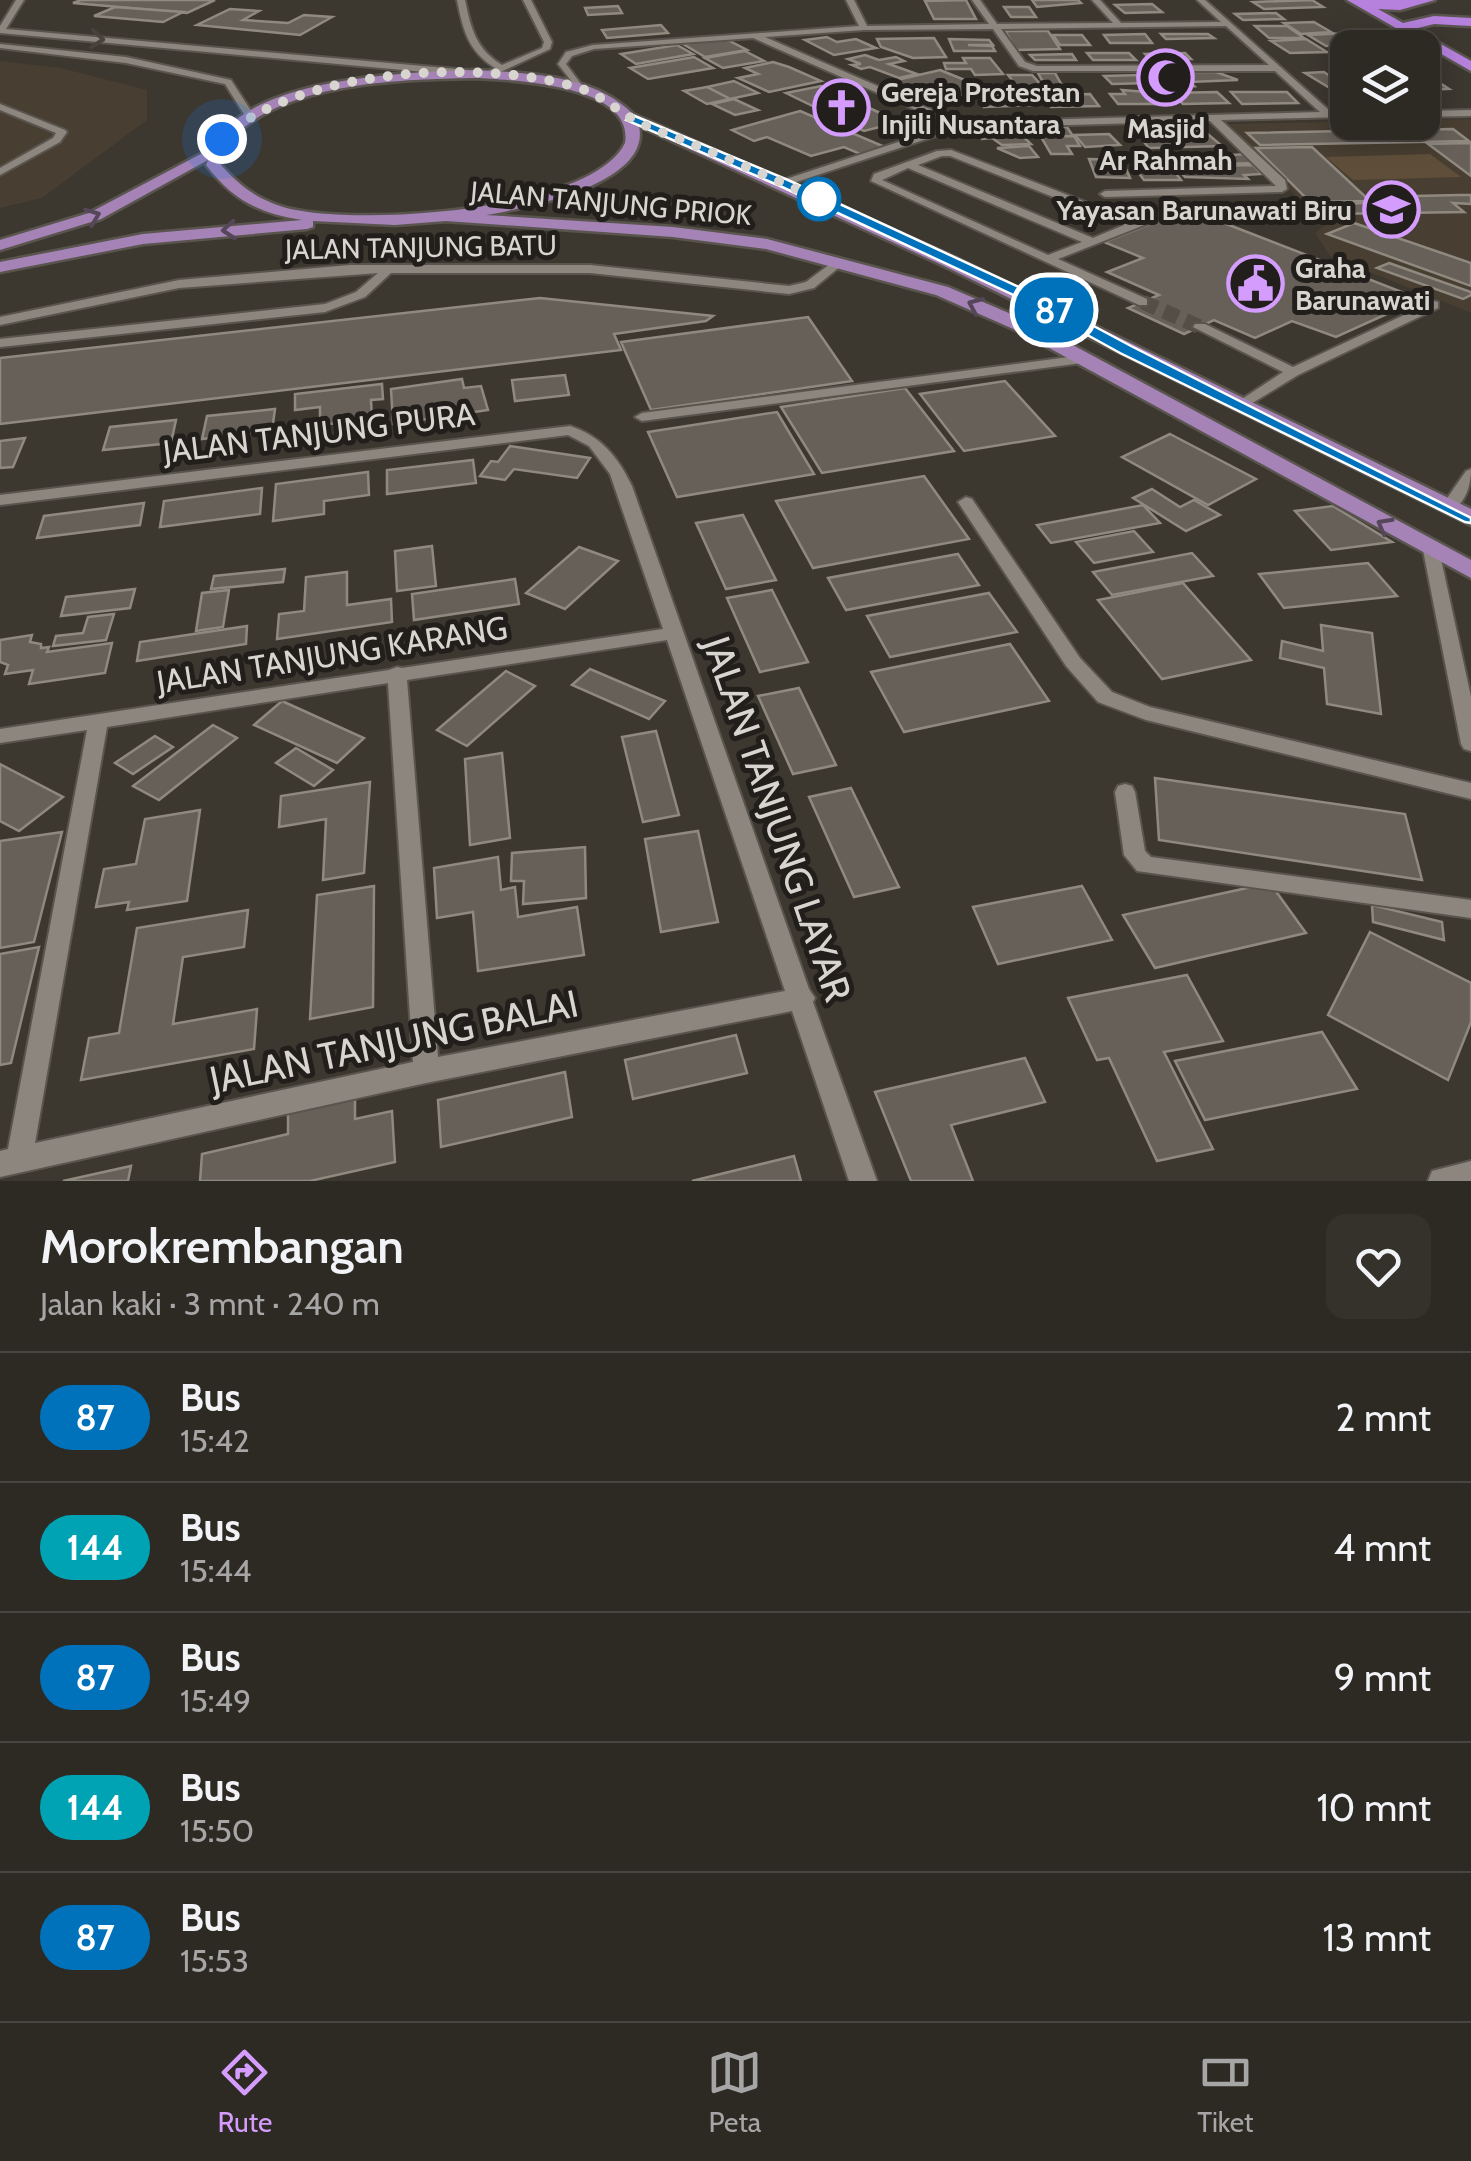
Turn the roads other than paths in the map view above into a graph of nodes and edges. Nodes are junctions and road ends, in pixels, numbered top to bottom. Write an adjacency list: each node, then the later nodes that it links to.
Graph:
1 (20, 0): 16 (street)
2 (461, 0): 21 (street)
3 (527, 0): 21 (street)
4 (850, 0): 14 (street)
5 (976, 0): 13 (street)
6 (1096, 0): 12 (street)
7 (1201, 0): 11 (street)
8 (1431, 0): 9 (highway); 10 (highway)
9 (1356, 2): 15 (highway)
10 (1471, 20): 15 (highway)
11 (1229, 24): 12 (street); 20 (street)
12 (1119, 25): 13 (street)
13 (992, 27): 14 (street); 20 (street)
14 (864, 28): 17 (street)
15 (1403, 28): 19 (highway)
16 (1, 31): 21 (street, one-way to 21)
17 (748, 33): 22 (street); 30 (street)
18 (0, 46): 27 (street)
19 (1471, 67)
20 (1277, 68): 25 (street)
21 (489, 72): 22 (main road); 27 (main road)
22 (579, 88): 28 (main road, JALAN TANJUNG PRIOK)
23 (0, 107): 33 (street)
24 (1471, 113): 26 (street)
25 (1328, 114): 29 (street)
26 (1440, 114)
27 (250, 117): 31 (main road)
28 (630, 118): 34 (main road, JALAN TANJUNG PRIOK); 37 (main road)
29 (1213, 118): 30 (street); 35 (street)
30 (959, 125): 34 (street)
31 (214, 151): 38 (main road); 41 (main road, one-way to 31)
32 (909, 165): 39 (street); 40 (street); 42 (street)
33 (0, 172)
34 (784, 183): 55 (main road, JALAN TANJUNG PRIOK)
35 (1106, 194)
36 (1176, 209): 39 (street)
37 (450, 218): 38 (main road); 43 (main road, JALAN TANJUNG PRIOK)
38 (362, 221): 44 (main road, one-way to 44)
39 (1134, 225): 40 (street)
40 (1091, 242): 42 (street)
41 (0, 245)
42 (1048, 259): 46 (street)
43 (838, 262): 45 (street, JALAN TANJUNG BATU); 53 (main road, JALAN TANJUNG PRIOK, one-way to 43)
44 (0, 266)
45 (390, 268): 48 (street, JALAN TANJUNG BATU); 51 (street)
46 (1144, 302)
47 (1434, 305): 54 (street)
48 (42, 311): 49 (street, JALAN TANJUNG BATU); 51 (street)
49 (0, 321)
50 (1200, 327): 54 (street)
51 (34, 339): 52 (street)
52 (0, 343)
53 (1084, 358): 56 (street); 63 (main road, JALAN TANJUNG PRIOK, one-way to 53)
54 (1293, 372): 55 (street)
55 (1242, 406): 61 (main road, JALAN TANJUNG PRIOK)
56 (642, 416)
57 (1471, 474): 61 (street)
58 (624, 480): 59 (street, JALAN TANJUNG PURA); 65 (street, JALAN TANJUNG LAYAR)
59 (0, 500)
60 (966, 502): 70 (street)
61 (1449, 507): 62 (main road, JALAN TANJUNG PRIOK)
62 (1471, 518)
63 (1430, 550): 64 (main road, JALAN TANJUNG PRIOK); 69 (street)
64 (1471, 570)
65 (674, 632): 66 (street, JALAN TANJUNG KARANG); 73 (street, JALAN TANJUNG LAYAR)
66 (398, 674): 67 (street, JALAN TANJUNG KARANG); 74 (street)
67 (98, 722): 68 (street, JALAN TANJUNG KARANG); 75 (street)
68 (0, 736)
69 (1471, 744)
70 (1471, 791)
71 (1125, 792): 72 (street)
72 (1471, 908)
73 (803, 998): 74 (street, JALAN TANJUNG BALAI); 77 (street, JALAN TANJUNG LAYAR)
74 (426, 1071): 75 (street, JALAN TANJUNG BALAI)
75 (9, 1162)
76 (1471, 1174): 78 (street)
77 (864, 1181)
78 (1442, 1181)

